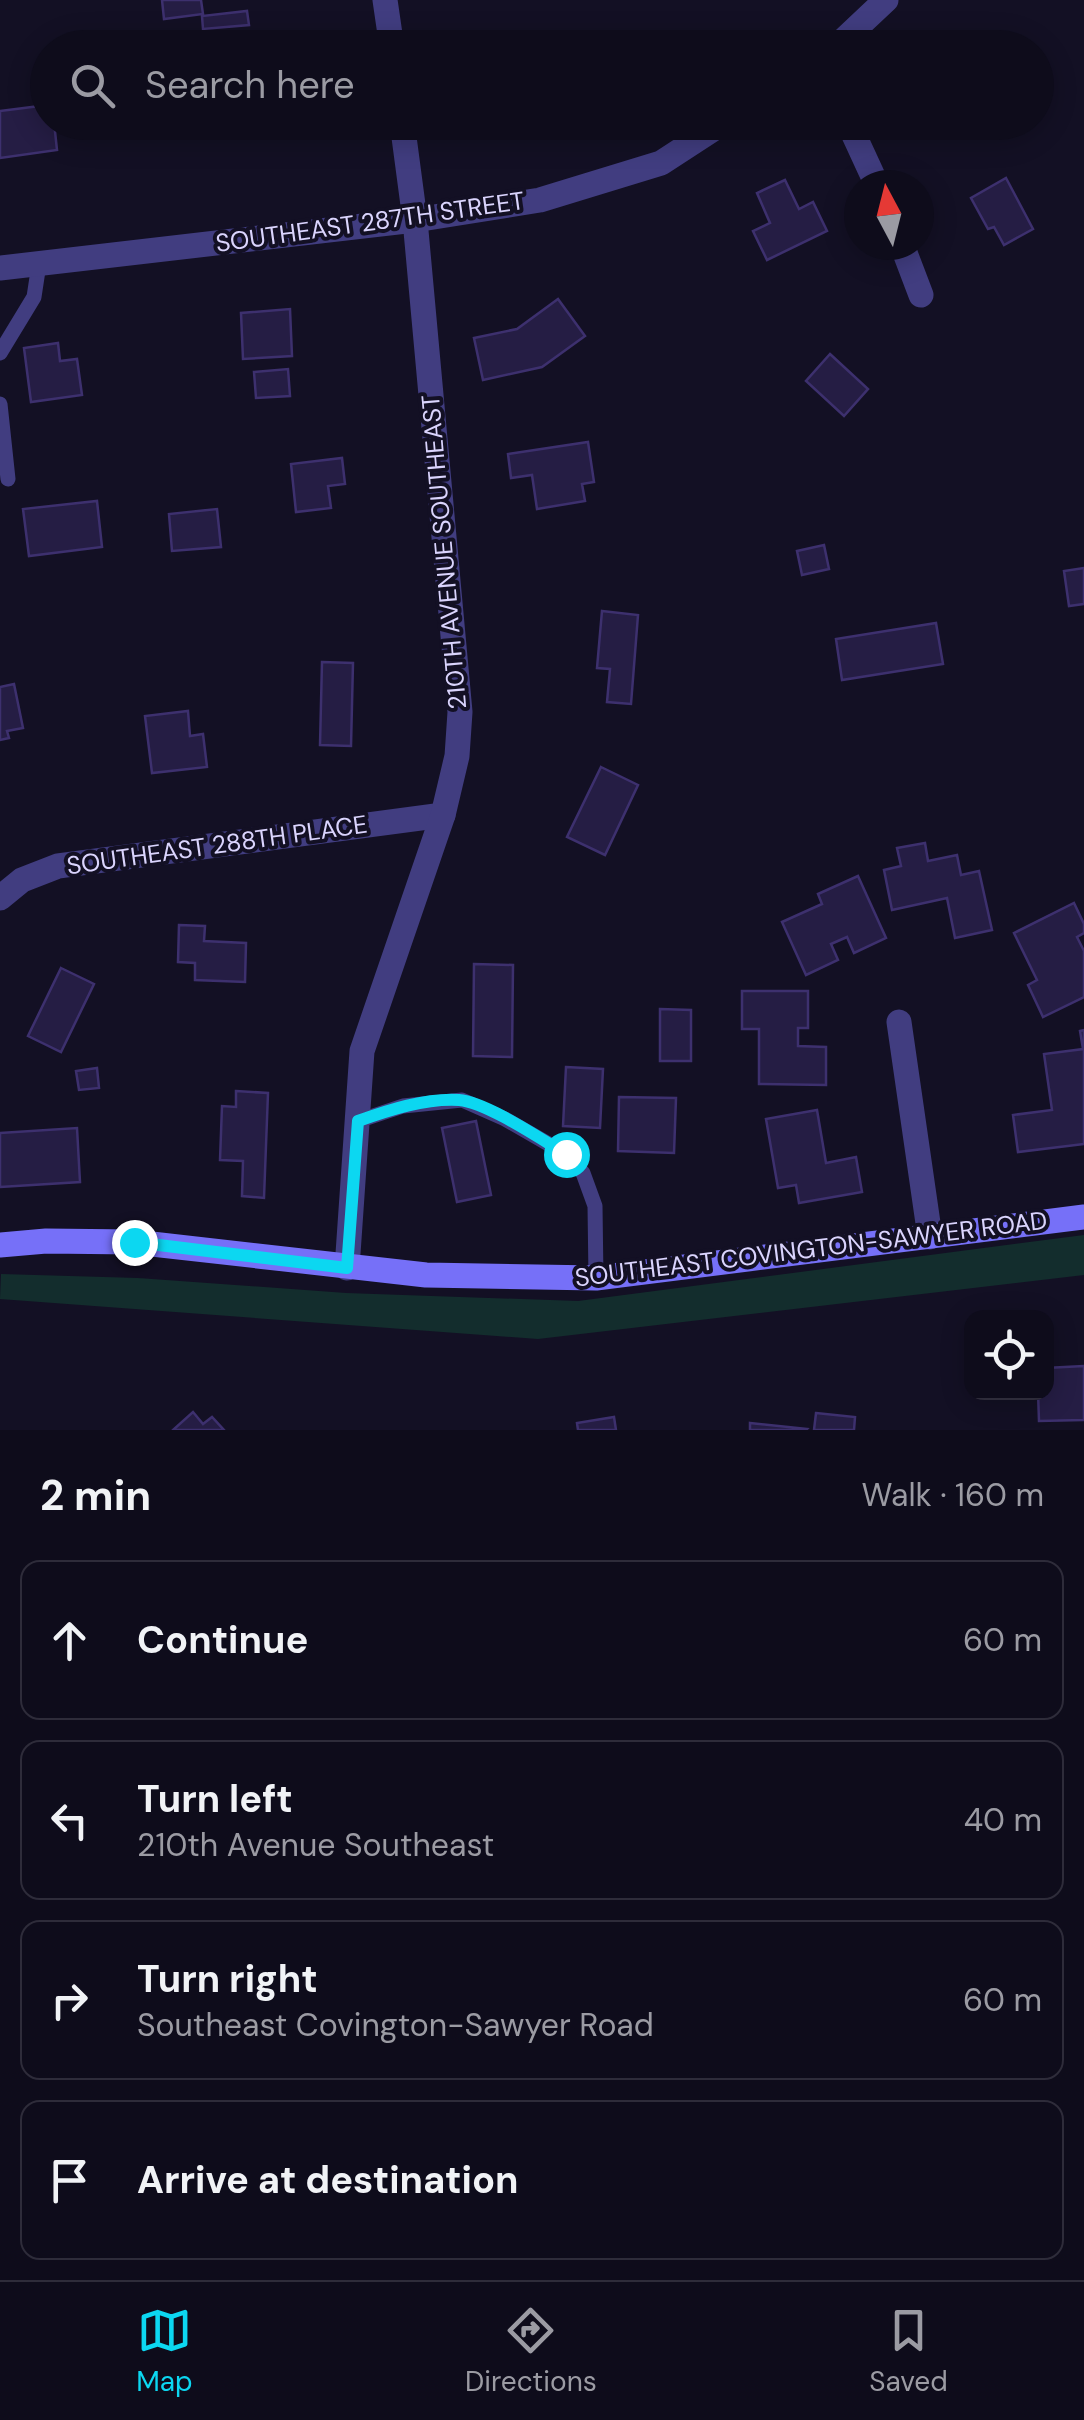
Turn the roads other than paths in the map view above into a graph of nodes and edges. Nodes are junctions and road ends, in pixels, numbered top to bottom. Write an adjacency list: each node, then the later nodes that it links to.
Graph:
1 (386, 0): 3 (street)
2 (886, 0): 4 (street)
3 (390, 30)
4 (854, 30)
5 (404, 140): 9 (street, 210TH AVENUE SOUTHEAST)
6 (696, 140): 9 (street, SOUTHEAST 287TH STREET)
7 (856, 140): 8 (street)
8 (870, 170)
9 (414, 220): 11 (street, SOUTHEAST 287TH STREET); 17 (street, 210TH AVENUE SOUTHEAST)
10 (908, 260): 13 (street)
11 (39, 264): 12 (street, SOUTHEAST 287TH STREET); 14 (lane)
12 (0, 268)
13 (921, 295)
14 (0, 353)
15 (0, 404): 16 (lane)
16 (8, 479)
17 (443, 815): 18 (street, SOUTHEAST 288TH PLACE); 20 (street, 210TH AVENUE SOUTHEAST)
18 (0, 898)
19 (898, 1022): 22 (street)
20 (358, 1121): 24 (street, 210TH AVENUE SOUTHEAST); 25 (lane)
21 (1084, 1218): 22 (street, SOUTHEAST COVINGTON-SAWYER ROAD)
22 (930, 1237): 25 (street, SOUTHEAST COVINGTON-SAWYER ROAD)
23 (0, 1246): 24 (street, SOUTHEAST COVINGTON-SAWYER ROAD)
24 (347, 1268): 25 (street, SOUTHEAST COVINGTON-SAWYER ROAD)
25 (596, 1278)

